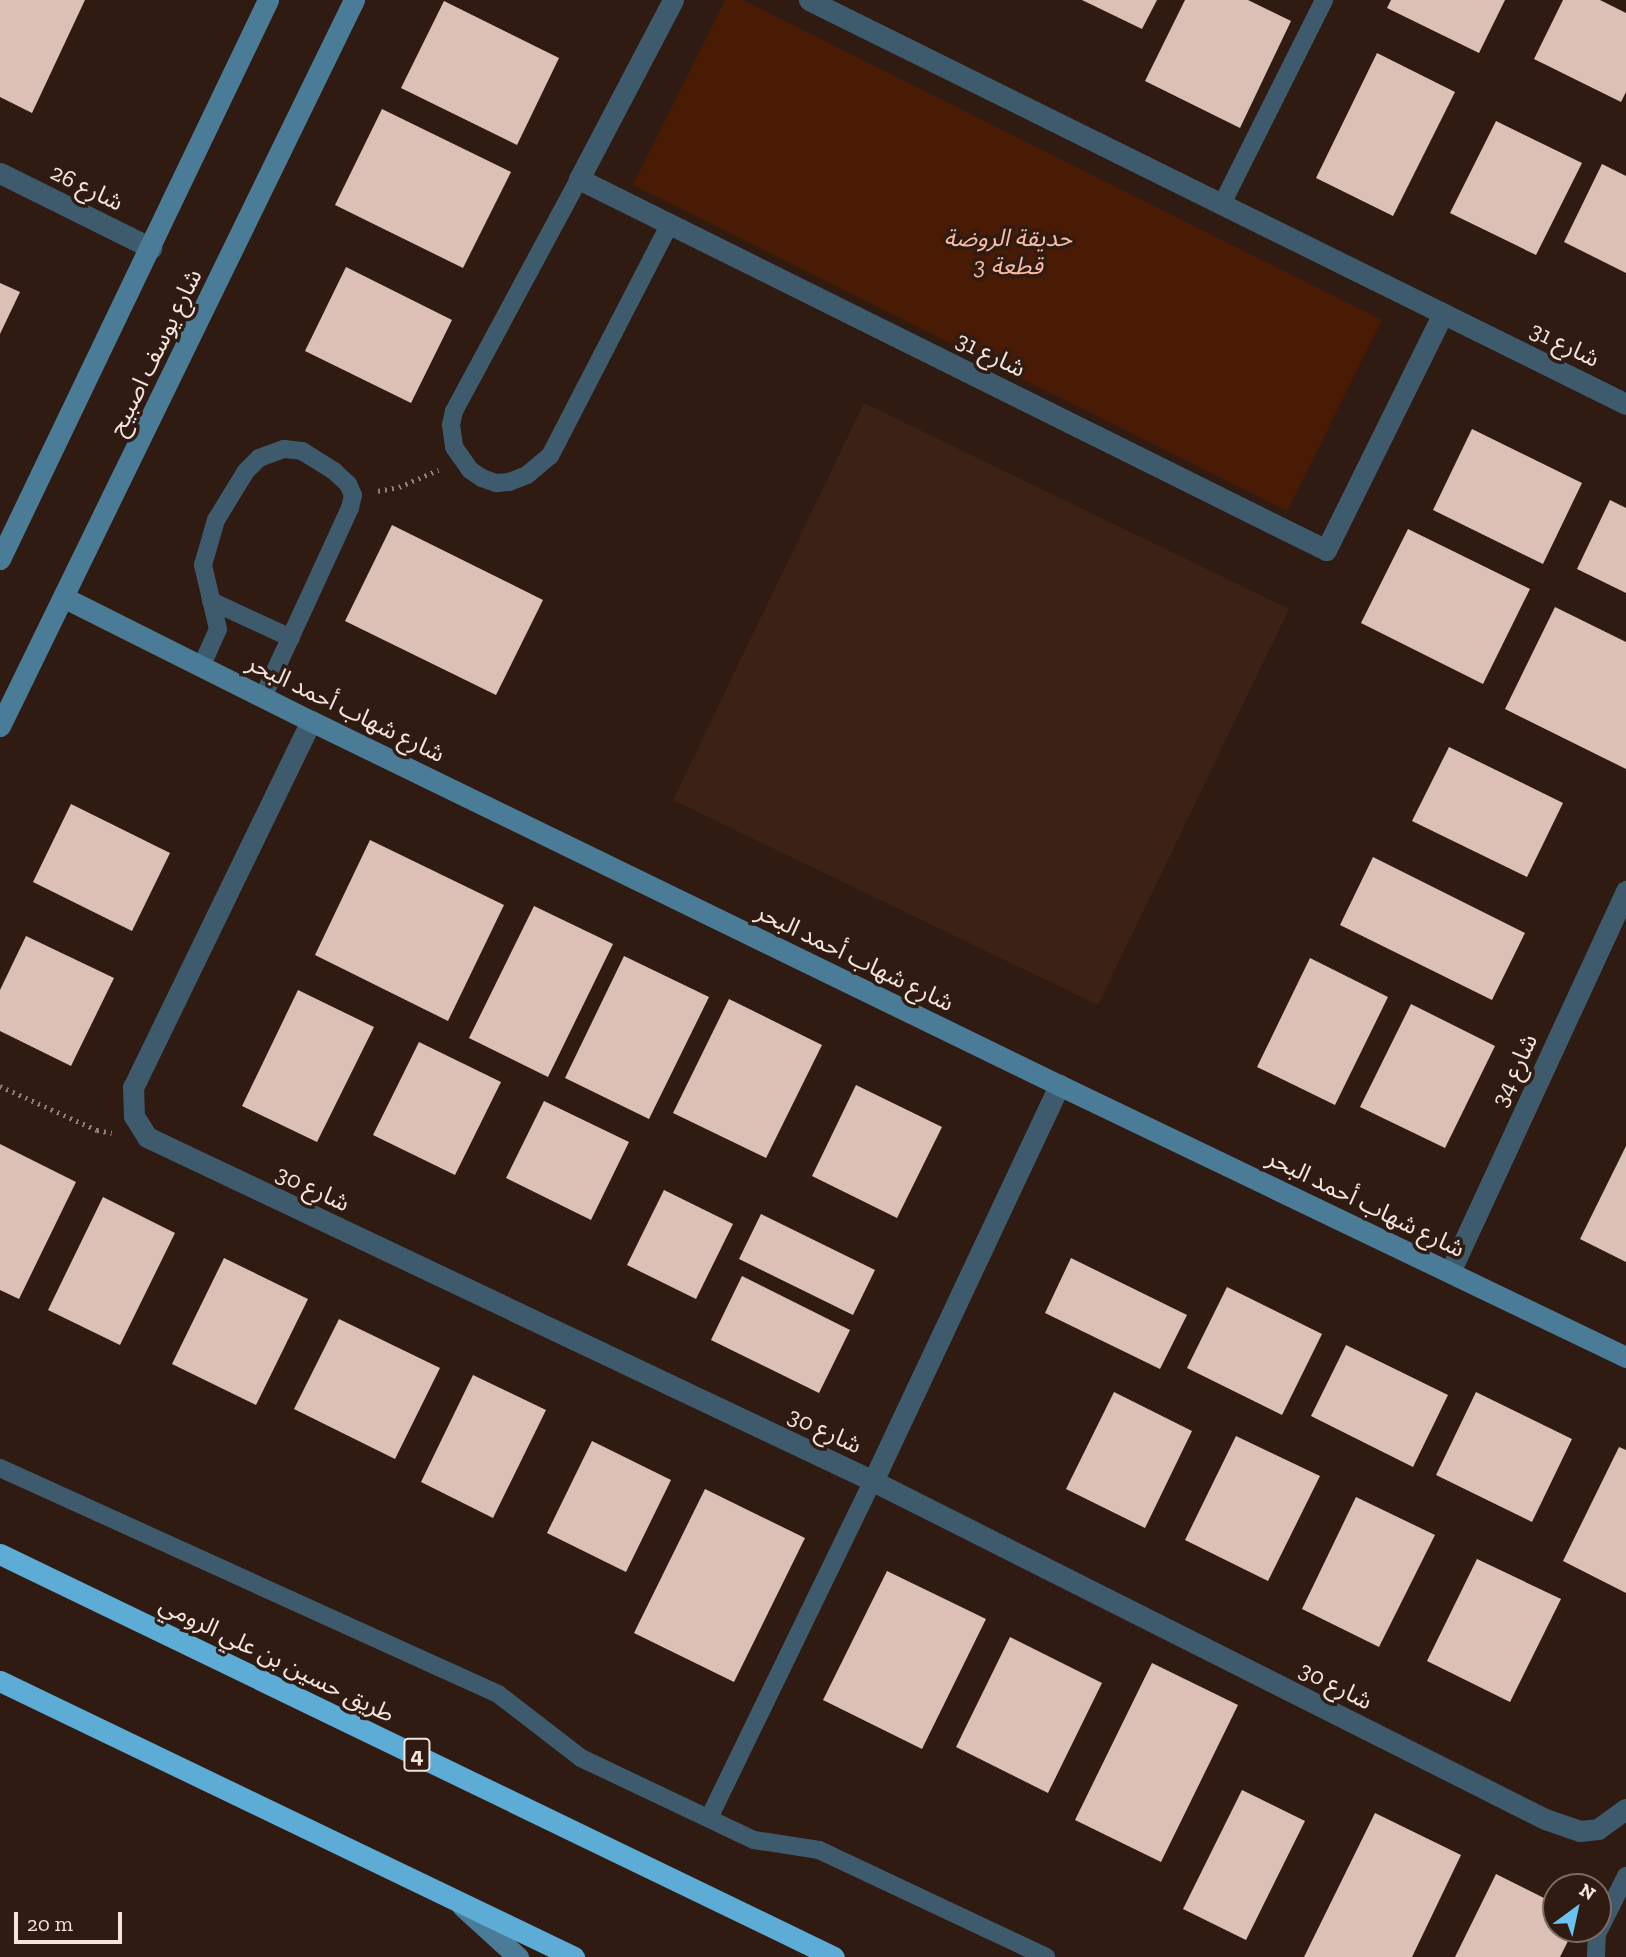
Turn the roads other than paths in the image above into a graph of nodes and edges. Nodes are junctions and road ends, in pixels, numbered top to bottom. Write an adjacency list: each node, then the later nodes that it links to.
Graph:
1 (268, 0): 10 (street, شارع يوسف اصبيح)
2 (354, 0): 14 (street, شارع يوسف اصبيح)
3 (673, 0): 7 (street)
4 (809, 0): 8 (street, شارع 31)
5 (1324, 0): 8 (lane)
6 (0, 173): 10 (street, شارع 26)
7 (579, 179): 9 (street, شارع 31); 9 (lane)
8 (1222, 204): 11 (street, شارع 31)
9 (670, 224): 11 (street, شارع 31)
10 (151, 248): 13 (street, شارع يوسف اصبيح)
11 (1443, 313): 12 (street, شارع 31)
12 (1626, 404)
13 (0, 559)
14 (65, 598): 17 (street, شارع شهاب أحمد البحر); 20 (street, شارع يوسف اصبيح)
15 (211, 601): 16 (lane); 16 (lane); 17 (lane)
16 (291, 638): 18 (lane)
17 (202, 665): 18 (street, شارع شهاب أحمد البحر)
18 (263, 697): 19 (street, شارع شهاب أحمد البحر)
19 (311, 721): 22 (street, شارع شهاب أحمد البحر); 26 (street, شارع 30)
20 (0, 726)
21 (1626, 891): 23 (street, شارع 34)
22 (1059, 1085): 23 (street, شارع شهاب أحمد البحر); 26 (street, شارع 30)
23 (1450, 1272): 24 (street, شارع شهاب أحمد البحر)
24 (1626, 1357)
25 (0, 1468): 30 (lane)
26 (873, 1481): 29 (street, شارع 30); 30 (lane)
27 (0, 1554): 35 (highway, طريق حسين بن علي الرومي / 4)
28 (0, 1681): 32 (highway)
29 (1625, 1812)
30 (709, 1818): 36 (lane)
31 (1626, 1876): 37 (lane)
32 (450, 1895): 33 (street); 34 (highway)
33 (518, 1957)
34 (574, 1957)
35 (834, 1957)
36 (1046, 1957)
37 (1596, 1957)

